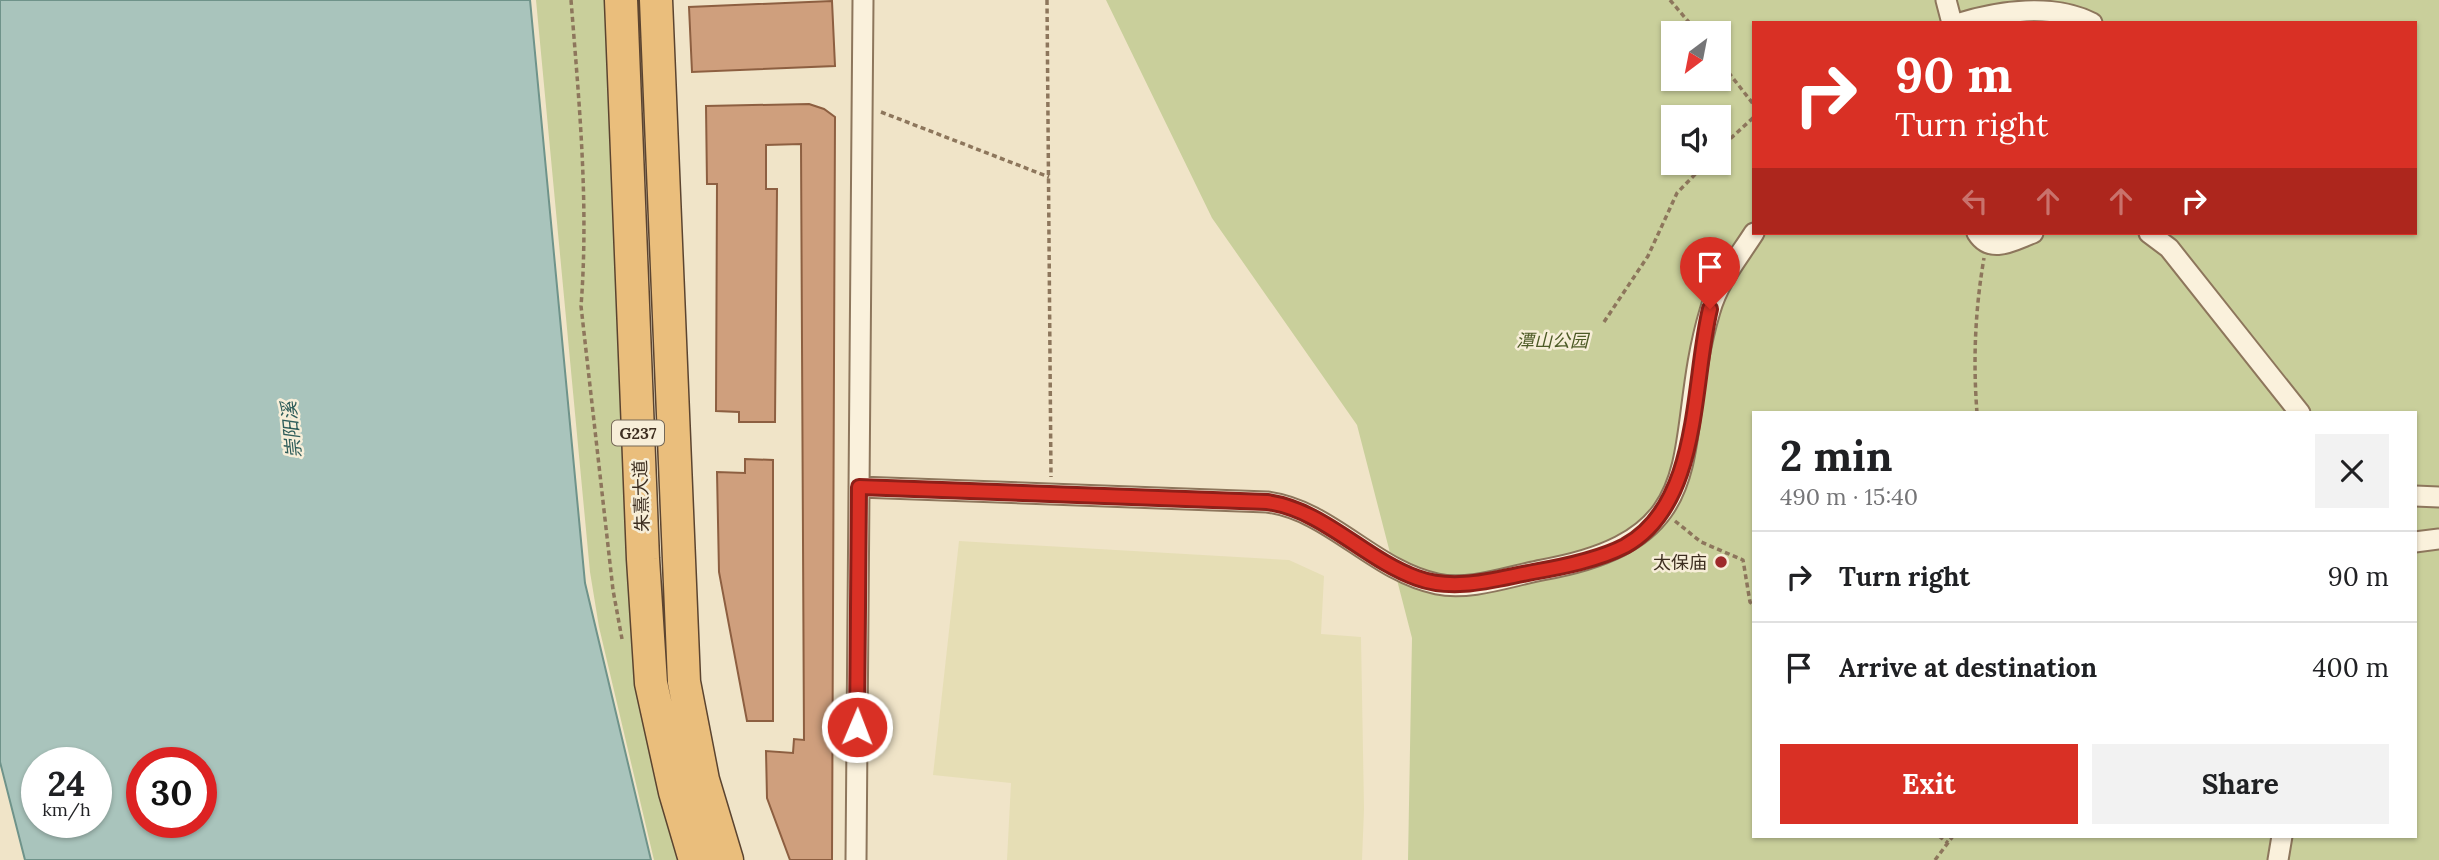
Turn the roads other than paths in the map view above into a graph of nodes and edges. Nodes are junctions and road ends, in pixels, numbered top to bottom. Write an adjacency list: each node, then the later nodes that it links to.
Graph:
1 (621, 0): 19 (highway, 朱熹大道 / G237)
2 (656, 0): 20 (highway, 朱熹大道 / G237)
3 (863, 0): 13 (street)
4 (1946, 0): 5 (street)
5 (1951, 21)
6 (1967, 21): 7 (street)
7 (2083, 21)
8 (1753, 235): 13 (street)
9 (2028, 235): 11 (street)
10 (2151, 235): 12 (street)
11 (1982, 238)
12 (2298, 411)
13 (859, 487): 21 (street)
14 (2417, 496): 15 (street)
15 (2439, 497)
16 (2439, 539): 17 (street)
17 (2417, 542)
18 (2282, 838): 22 (street)
19 (695, 860)
20 (727, 860)
21 (856, 860)
22 (2278, 860)

